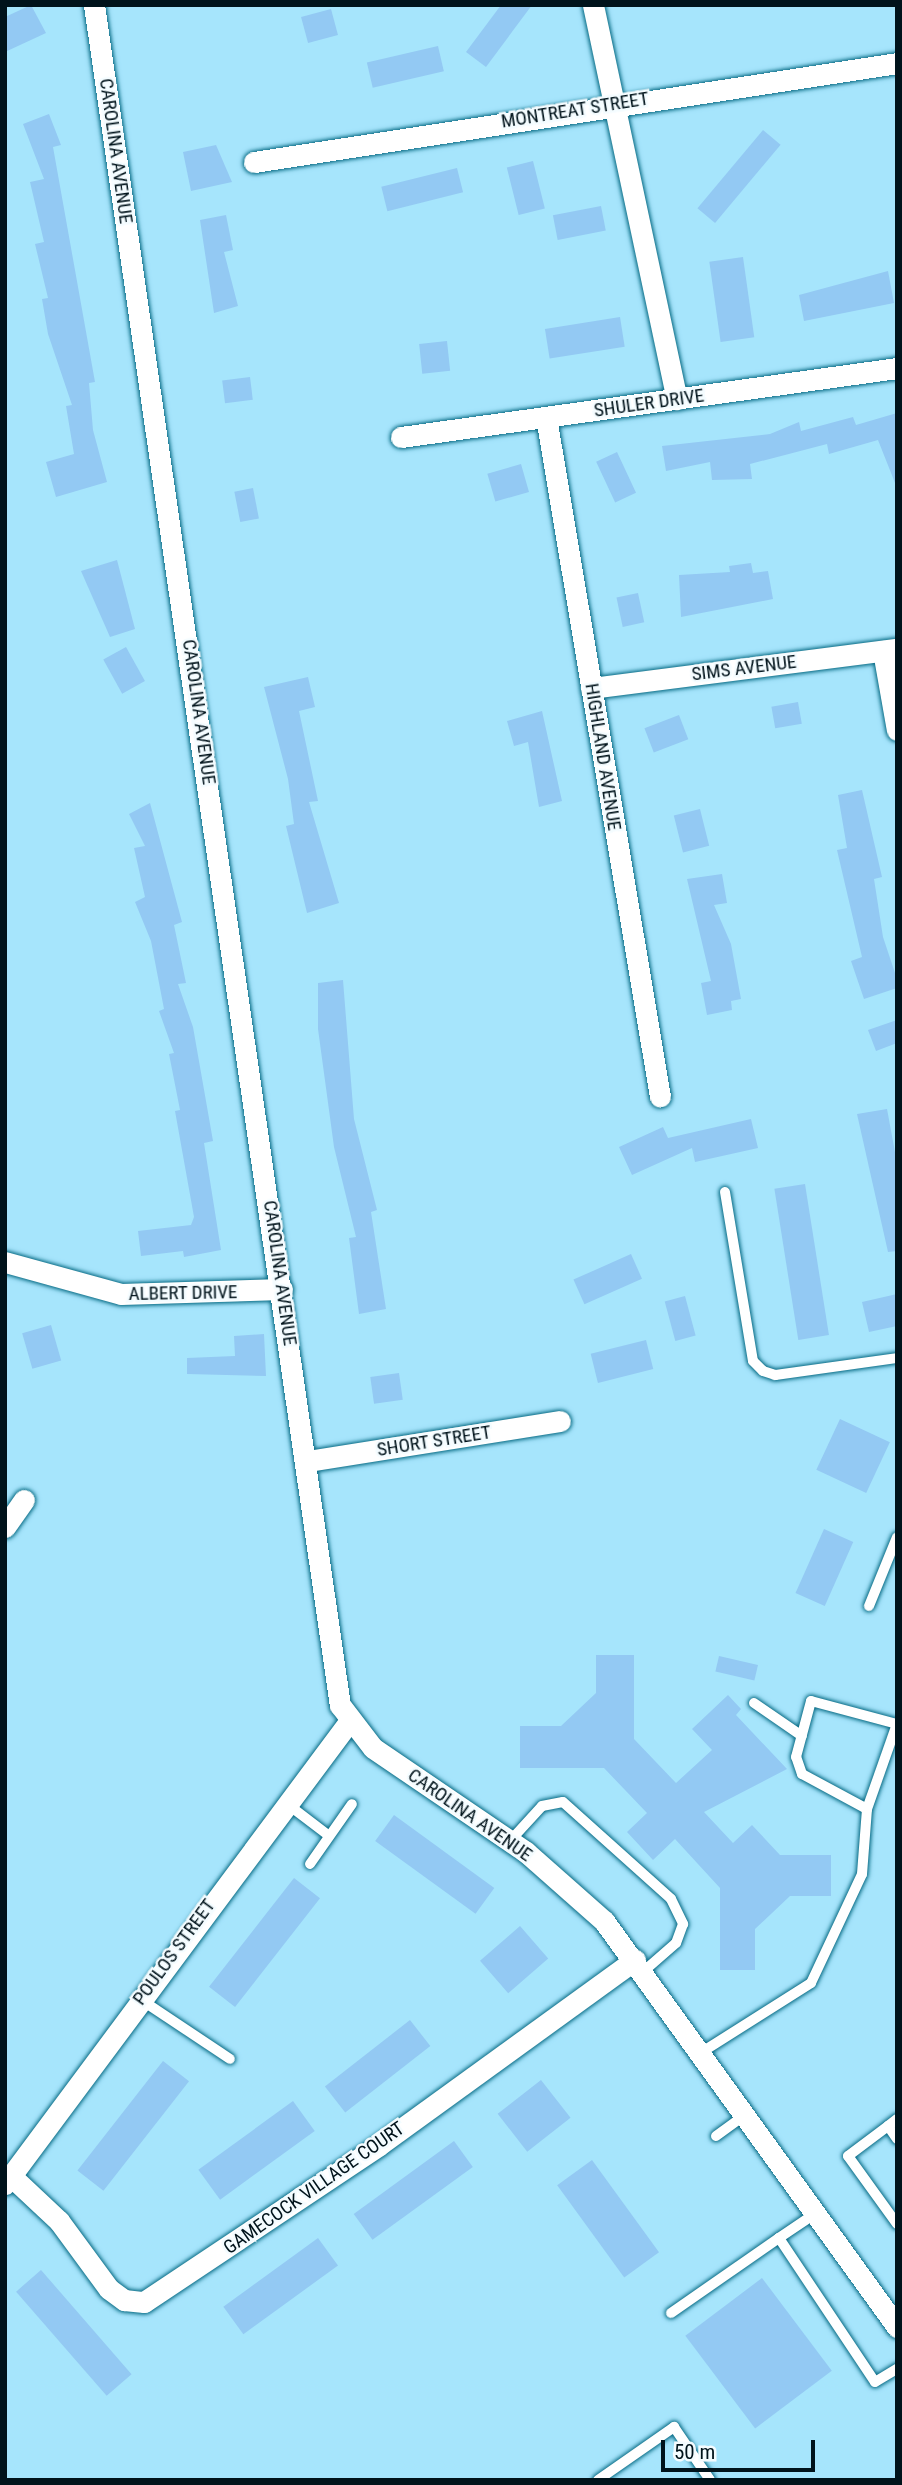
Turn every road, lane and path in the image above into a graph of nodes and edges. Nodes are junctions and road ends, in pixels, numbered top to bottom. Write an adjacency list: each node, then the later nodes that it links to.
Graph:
1 (94, 5): 16 (street, CAROLINA AVENUE)
2 (593, 5): 4 (street)
3 (897, 62): 4 (street, MONTREAT STREET)
4 (615, 103): 5 (street, MONTREAT STREET); 7 (street)
5 (254, 162)
6 (897, 368): 7 (street, SHULER DRIVE)
7 (677, 399): 8 (street, SHULER DRIVE)
8 (546, 417): 9 (street, SHULER DRIVE); 11 (street, HIGHLAND AVENUE)
9 (401, 438)
10 (890, 650): 11 (street, SIMS AVENUE); 12 (street)
11 (592, 688): 13 (street, HIGHLAND AVENUE)
12 (897, 730)
13 (660, 1097)
14 (725, 1192): 17 (lane)
15 (5, 1262): 16 (street, ALBERT DRIVE)
16 (282, 1289): 19 (street, CAROLINA AVENUE)
17 (897, 1358)
18 (560, 1420): 19 (street, SHORT STREET)
19 (308, 1461): 25 (street, CAROLINA AVENUE)
20 (24, 1500): 21 (street)
21 (5, 1527)
22 (897, 1537): 23 (lane)
23 (869, 1606)
24 (754, 1703): 27 (lane)
25 (348, 1723): 28 (street, POULOS STREET); 32 (street, CAROLINA AVENUE)
26 (897, 1724): 27 (lane); 30 (lane)
27 (802, 1736): 30 (lane)
28 (284, 1802): 31 (lane); 35 (street, POULOS STREET)
29 (352, 1804): 31 (lane)
30 (867, 1809): 36 (lane)
31 (328, 1835): 33 (lane)
32 (510, 1841): 34 (street, CAROLINA AVENUE); 34 (lane)
33 (310, 1864)
34 (640, 1965): 36 (street, CAROLINA AVENUE); 42 (street, GAMECOCK VILLAGE COURT)
35 (140, 1999): 37 (lane); 42 (street, POULOS STREET)
36 (702, 2052): 38 (street, CAROLINA AVENUE)
37 (230, 2059)
38 (746, 2114): 40 (lane); 43 (street, CAROLINA AVENUE)
39 (892, 2122): 41 (lane); 44 (lane)
40 (716, 2136)
41 (897, 2138)
42 (8, 2180)
43 (816, 2213): 45 (lane); 47 (street, CAROLINA AVENUE)
44 (897, 2224)
45 (779, 2238): 46 (lane); 48 (lane)
46 (671, 2313)
47 (897, 2327)
48 (897, 2369)
49 (598, 2480): 50 (lane)
50 (710, 2480)

